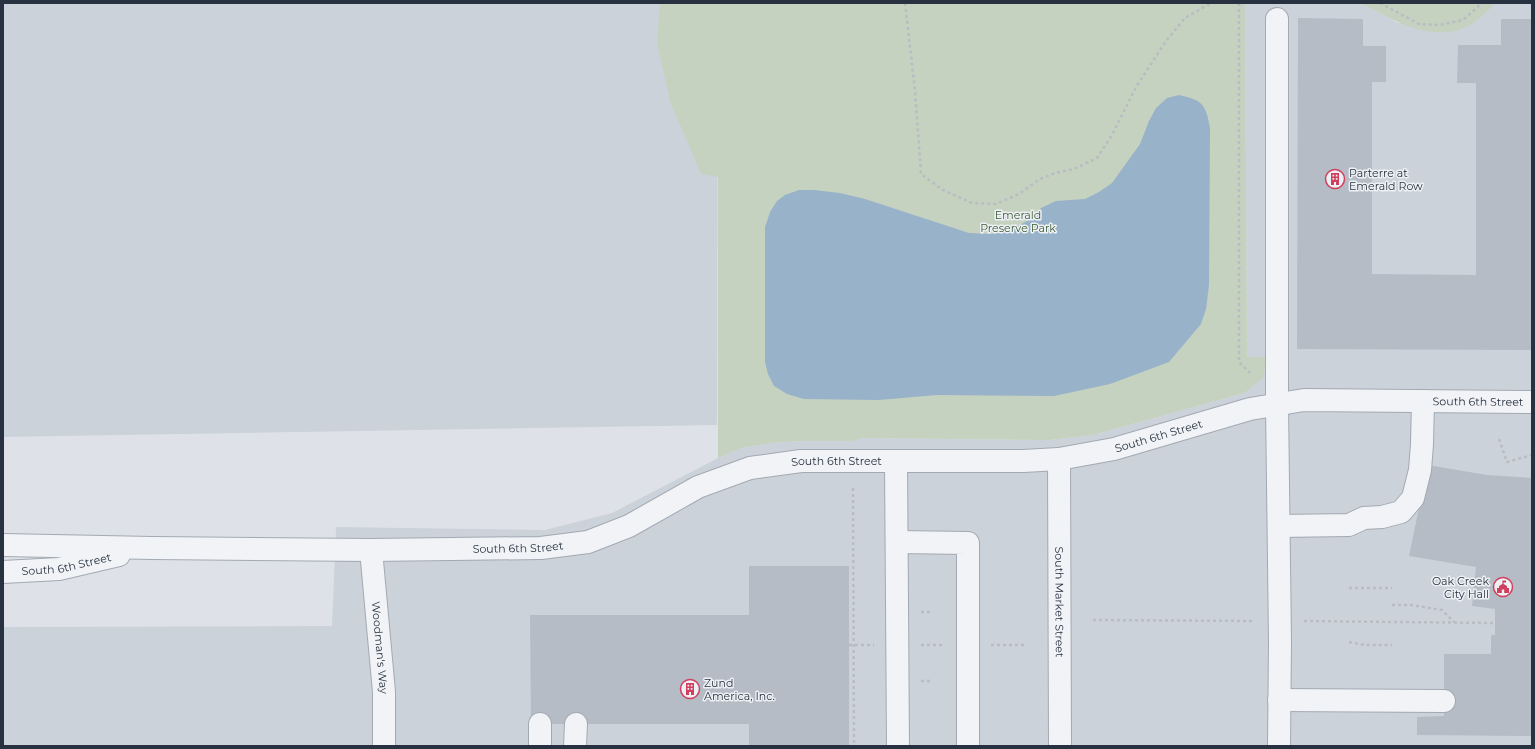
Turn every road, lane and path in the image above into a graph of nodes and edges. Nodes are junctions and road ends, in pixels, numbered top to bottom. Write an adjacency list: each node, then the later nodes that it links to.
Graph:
1 (905, 3): 2 (path)
2 (1211, 3)
3 (1238, 3): 7 (path)
4 (1380, 3): 5 (path)
5 (1482, 3)
6 (1278, 20): 10 (street)
7 (1250, 373)
8 (1423, 401): 9 (street, South 6th Street); 10 (street, South 6th Street); 16 (street)
9 (1532, 402)
10 (1277, 404): 13 (street, South 6th Street); 16 (street)
11 (1499, 439): 12 (path)
12 (1532, 455)
13 (1059, 459): 14 (street, South 6th Street); 43 (street, South Market Street)
14 (896, 461): 17 (street); 20 (street, South 6th Street)
15 (853, 488): 40 (path)
16 (1279, 526): 26 (street)
17 (897, 542): 41 (street); 42 (street)
18 (3, 544): 19 (street, South 6th Street)
19 (152, 548): 20 (street, South 6th Street); 21 (street, South 6th Street)
20 (371, 550): 37 (street, Woodman's Way)
21 (3, 572)
22 (1349, 588): 23 (path)
23 (1392, 588)
24 (1392, 604): 27 (path)
25 (1093, 620): 26 (path)
26 (1280, 621): 27 (path); 33 (street)
27 (1454, 623): 28 (path)
28 (1495, 623)
29 (1349, 642): 32 (path)
30 (993, 645): 31 (path)
31 (1025, 645)
32 (1392, 645)
33 (1280, 700): 34 (street); 44 (street)
34 (1444, 701)
35 (540, 724): 38 (street)
36 (576, 724): 39 (street)
37 (384, 746)
38 (540, 746)
39 (575, 746)
40 (854, 746)
41 (898, 746)
42 (968, 746)
43 (1060, 746)
44 (1279, 746)

